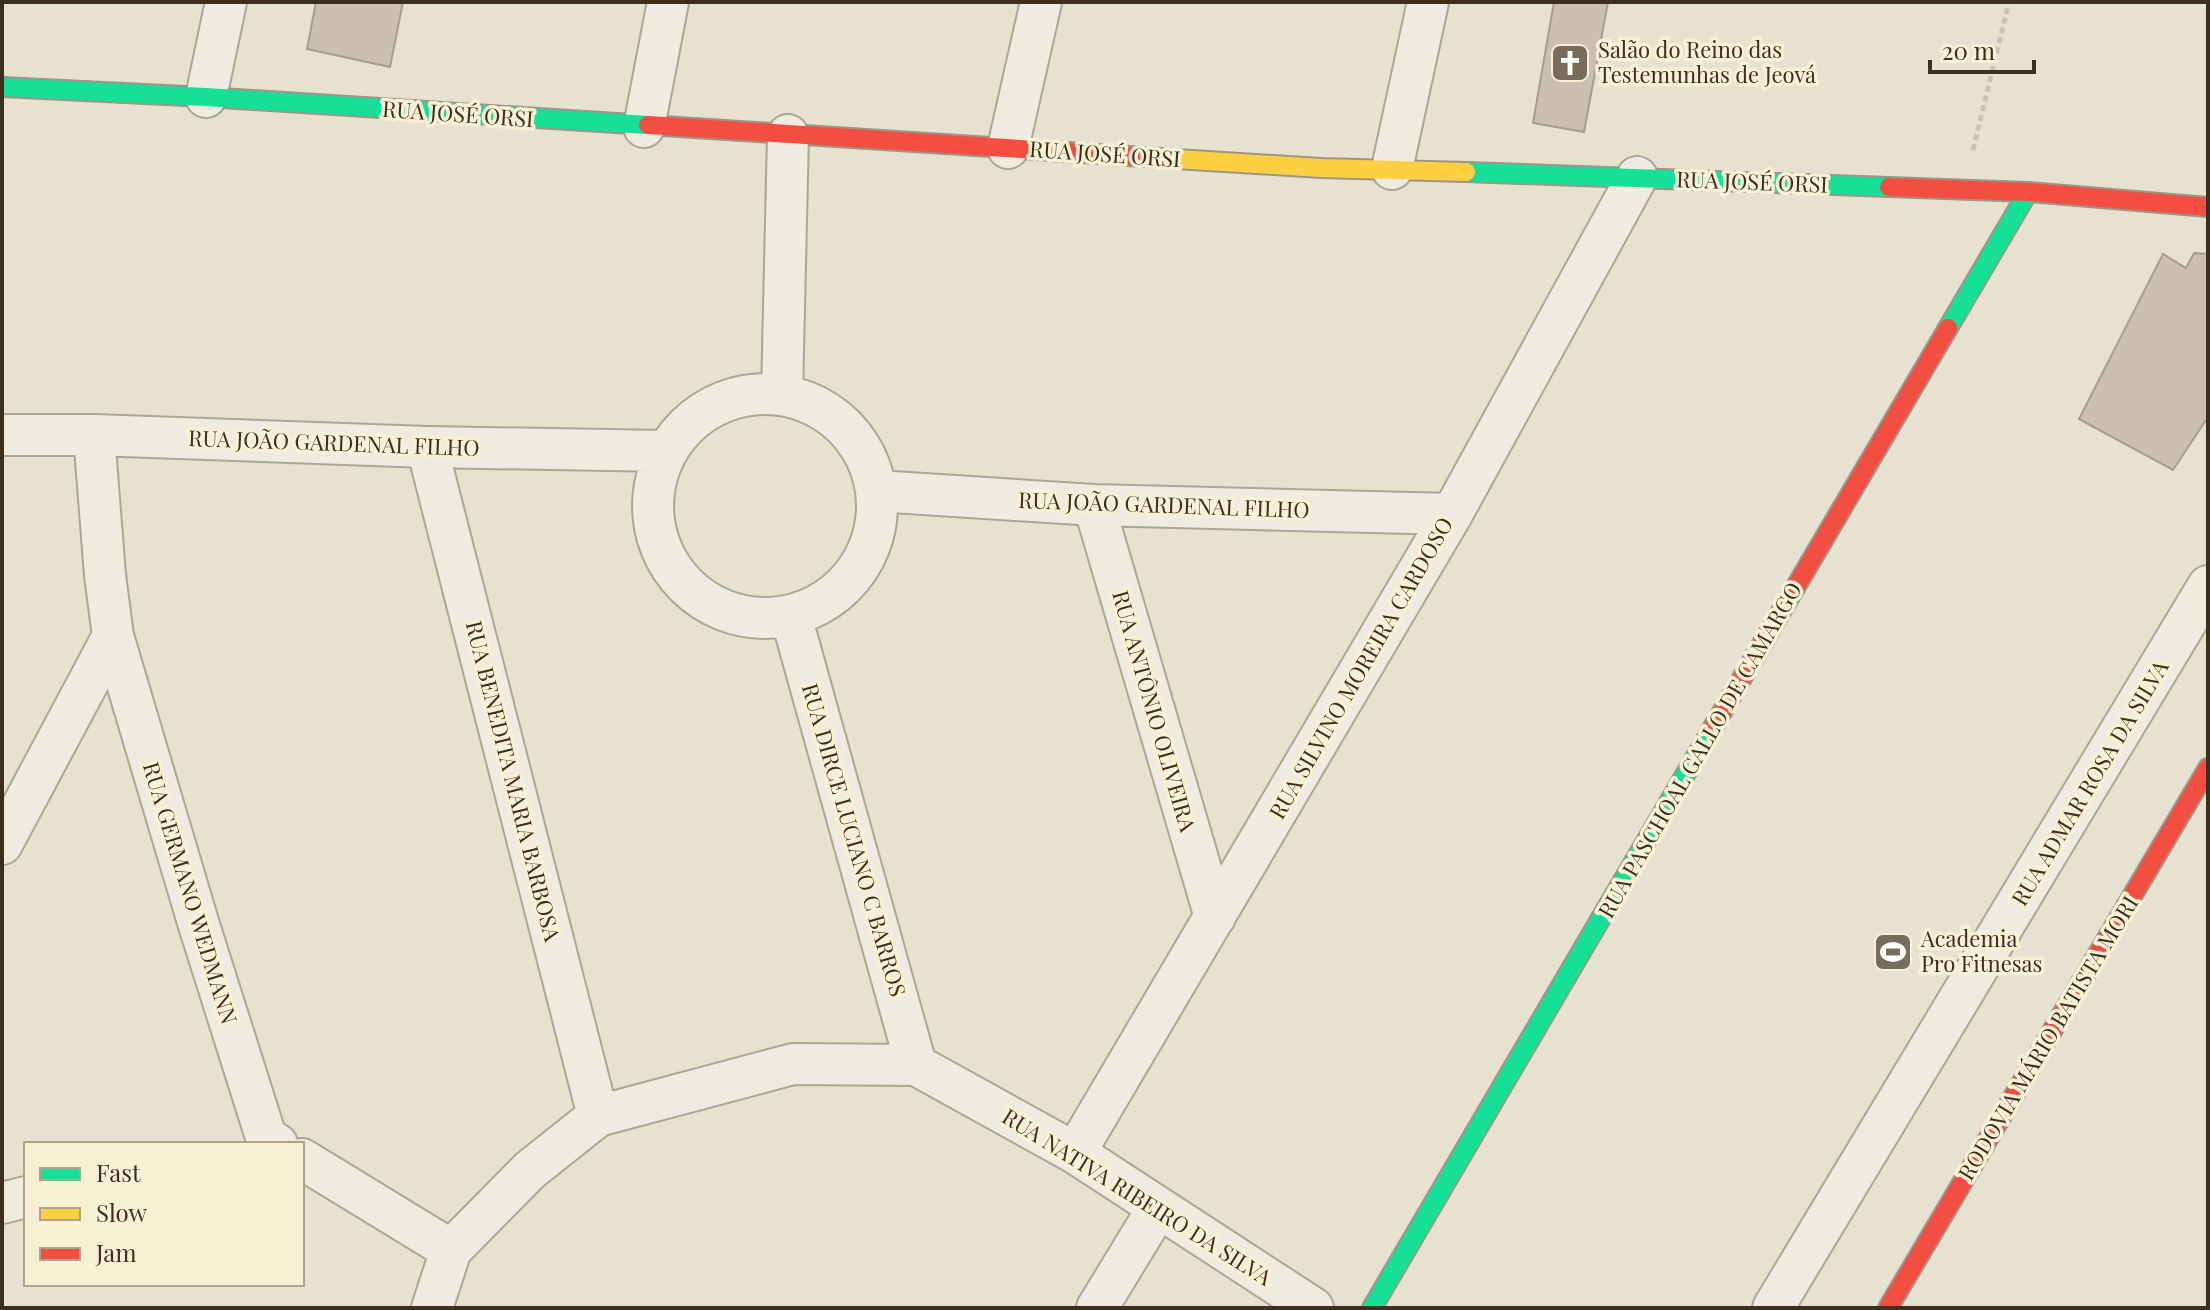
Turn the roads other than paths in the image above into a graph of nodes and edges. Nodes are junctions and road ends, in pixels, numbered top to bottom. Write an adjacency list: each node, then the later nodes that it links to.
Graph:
1 (226, 2): 6 (street)
2 (668, 2): 7 (street)
3 (1041, 2): 9 (street)
4 (1428, 2): 10 (street)
5 (2, 87): 6 (street, RUA JOSÉ ORSI)
6 (206, 97): 7 (street, RUA JOSÉ ORSI)
7 (644, 127): 8 (street, RUA JOSÉ ORSI)
8 (788, 135): 9 (street, RUA JOSÉ ORSI); 14 (street)
9 (1008, 148): 10 (street, RUA JOSÉ ORSI)
10 (1392, 169): 11 (street, RUA JOSÉ ORSI)
11 (1637, 177): 12 (street, RUA JOSÉ ORSI); 21 (street, RUA SILVINO MOREIRA CARDOSO)
12 (2028, 192): 13 (street, RUA JOSÉ ORSI); 40 (street, RUA PASCHOAL GALLO DE CAMARGO)
13 (2208, 207)
14 (782, 394): 18 (street); 19 (street)
15 (2, 435): 16 (street, RUA JOÃO GARDENAL FILHO)
16 (94, 435): 17 (street, RUA JOÃO GARDENAL FILHO); 24 (street, RUA GERMANO WEDMANN)
17 (427, 447): 18 (street, RUA JOÃO GARDENAL FILHO); 29 (street, RUA BENEDITA MARIA BARBOSA)
18 (666, 451): 23 (street)
19 (877, 491): 20 (street, RUA JOÃO GARDENAL FILHO); 23 (street)
20 (1094, 505): 21 (street, RUA JOÃO GARDENAL FILHO); 27 (street, RUA ANTÔNIO OLIVEIRA)
21 (1452, 514): 27 (street, RUA SILVINO MOREIRA CARDOSO)
22 (2208, 586): 41 (street, RUA ADMAR ROSA DA SILVA)
23 (791, 616): 28 (street, RUA DIRCE LUCIANO C BARROS)
24 (113, 636): 26 (street); 30 (street, RUA GERMANO WEDMANN)
25 (2208, 768): 42 (street, RODOVIA MÁRIO BATISTA MORI)
26 (2, 844)
27 (1215, 917): 31 (street, RUA SILVINO MOREIRA CARDOSO)
28 (916, 1065): 29 (street); 31 (street, RUA NATIVA RIBEIRO DA SILVA)
29 (598, 1116): 36 (street)
30 (260, 1142)
31 (1075, 1153): 35 (street, RUA NATIVA RIBEIRO DA SILVA)
32 (304, 1160): 36 (street)
33 (24, 1198): 34 (street)
34 (2, 1203)
35 (1158, 1208): 38 (street); 39 (street, RUA NATIVA RIBEIRO DA SILVA)
36 (451, 1250): 37 (street)
37 (432, 1308)
38 (1097, 1308)
39 (1313, 1308)
40 (1372, 1308)
41 (1773, 1308)
42 (1888, 1308)

